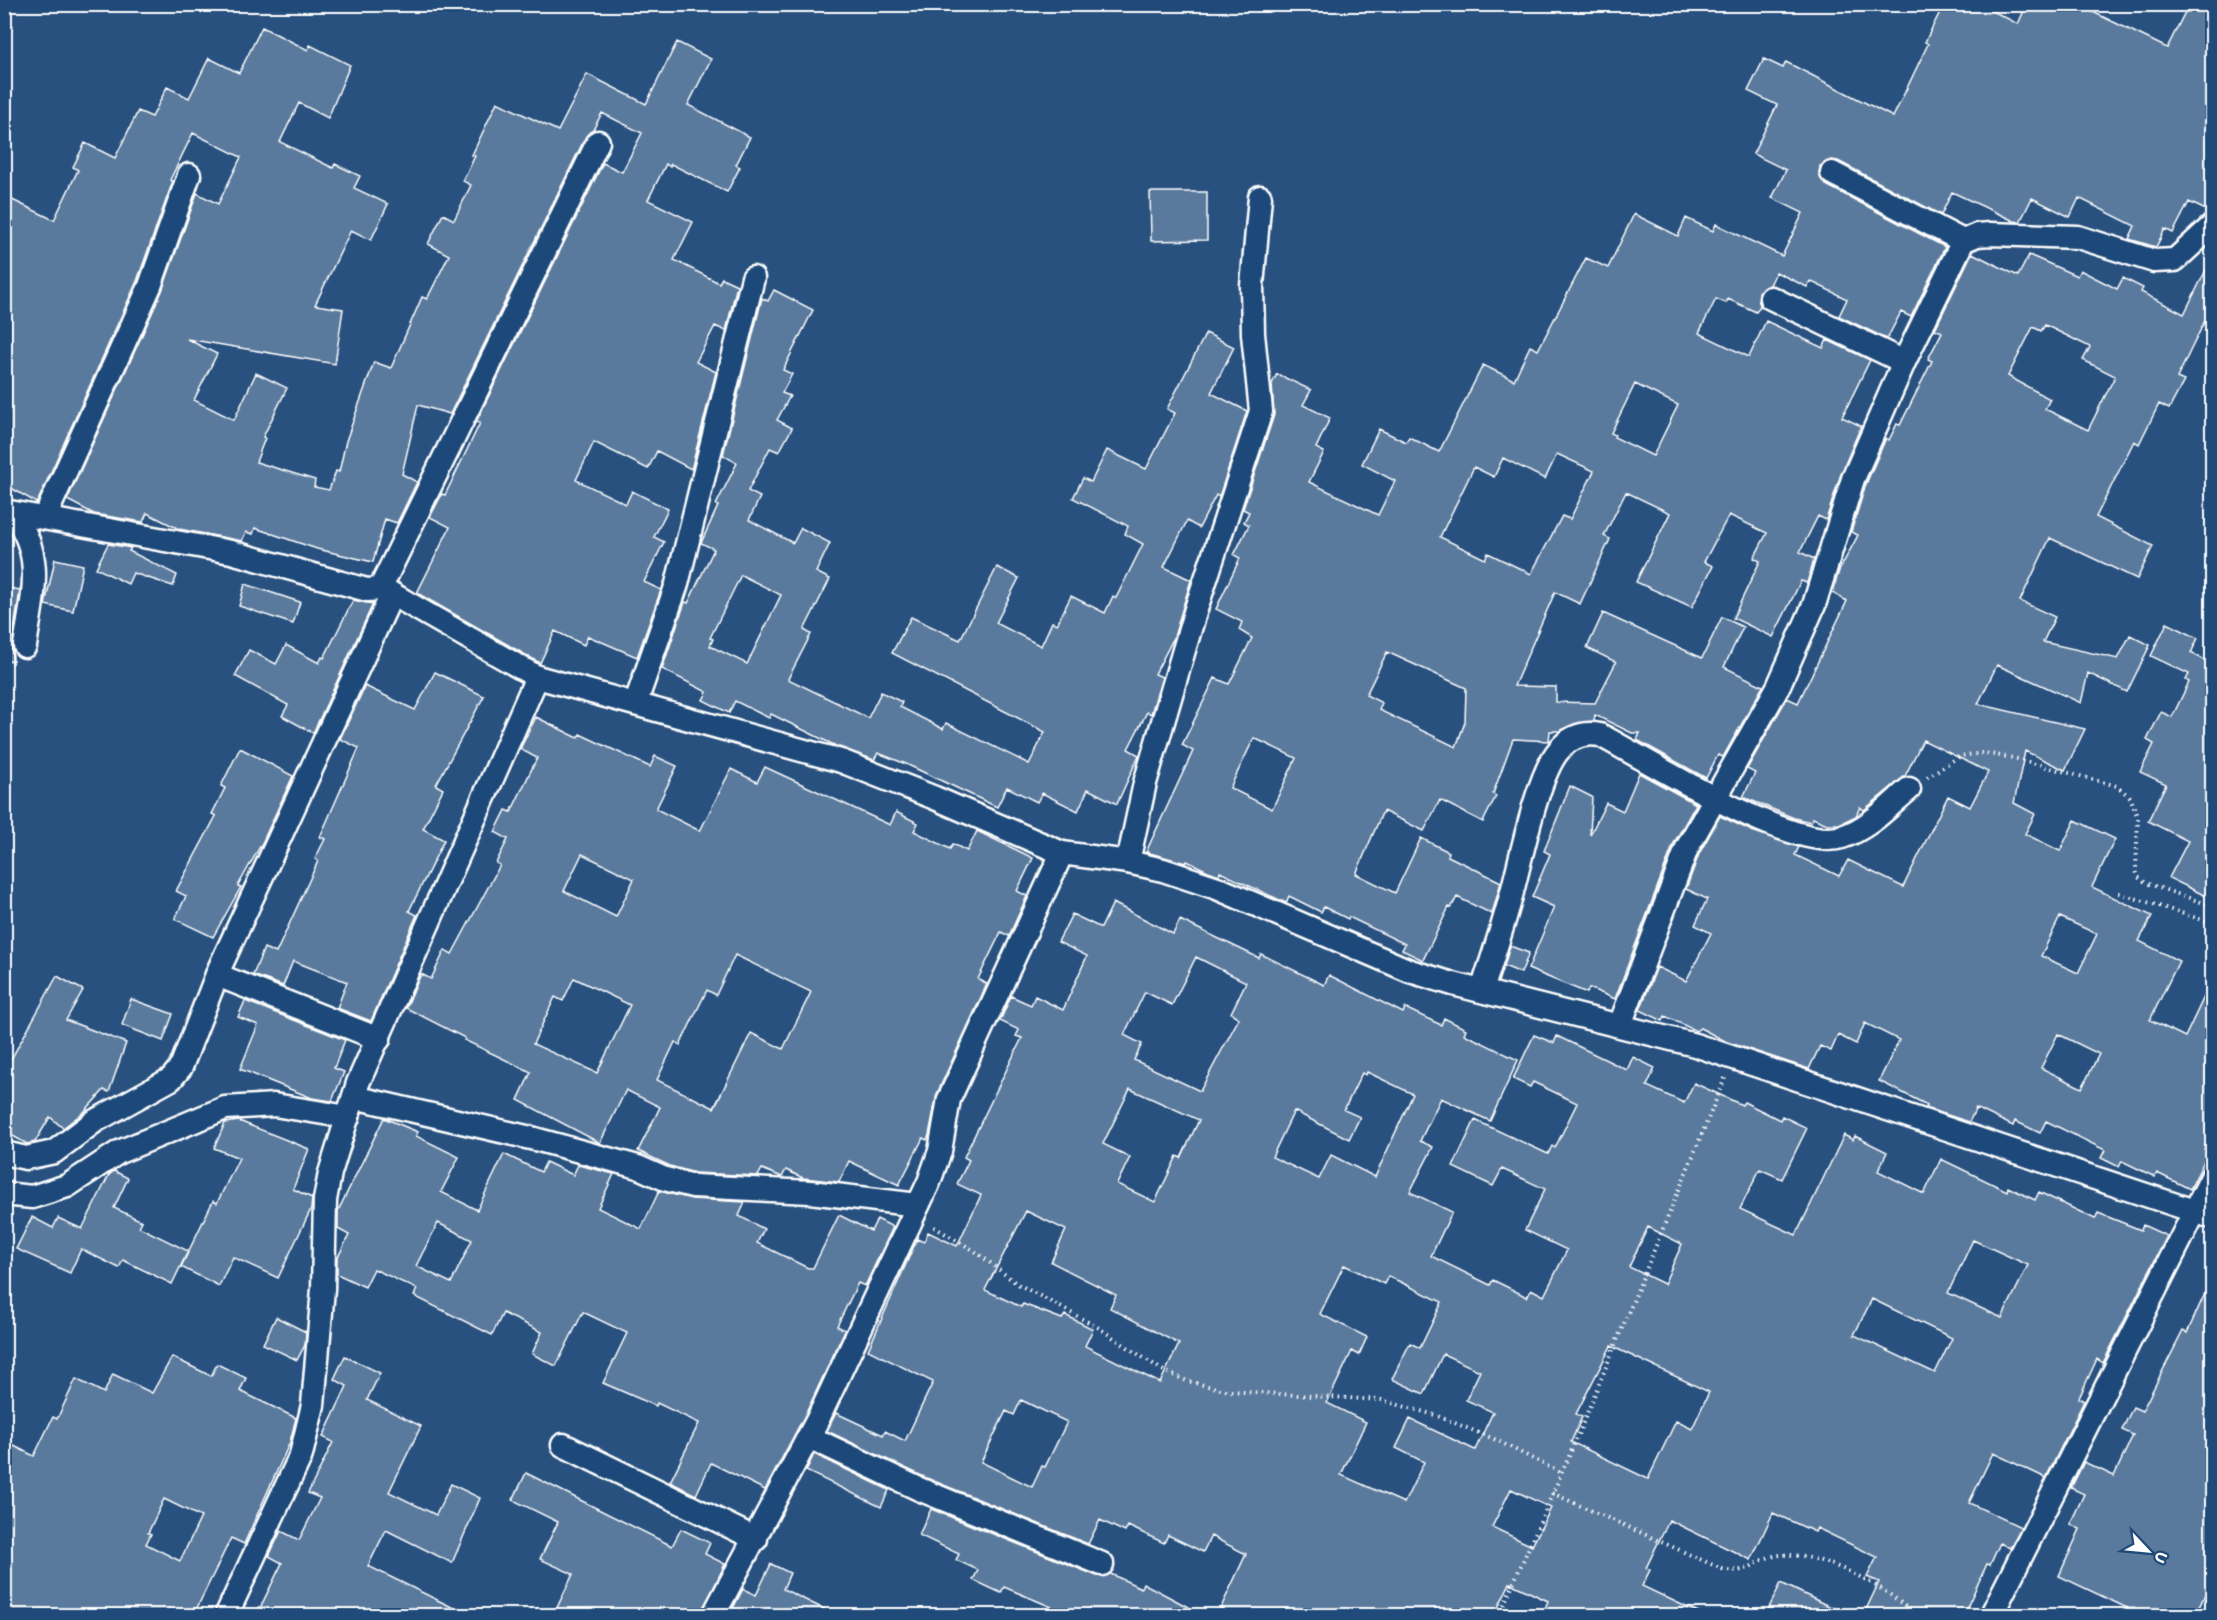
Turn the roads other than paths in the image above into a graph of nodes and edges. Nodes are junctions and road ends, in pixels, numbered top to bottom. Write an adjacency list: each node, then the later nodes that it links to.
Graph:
1 (598, 142): 12 (street)
2 (1832, 173): 6 (street)
3 (189, 175): 11 (street)
4 (1260, 197): 19 (street)
5 (2212, 226): 6 (street)
6 (1963, 241): 9 (street)
7 (753, 278): 15 (street)
8 (1771, 298): 9 (street)
9 (1904, 362): 17 (street)
10 (9, 512): 11 (street); 13 (street)
11 (45, 517): 12 (street)
12 (399, 598): 14 (street); 20 (street)
13 (25, 646)
14 (537, 677): 15 (street); 23 (street)
15 (636, 702): 18 (street)
16 (1909, 789): 17 (street)
17 (1714, 798): 21 (street); 22 (street)
18 (1062, 853): 19 (street); 28 (street)
19 (1129, 854): 21 (street)
20 (217, 975): 23 (street); 25 (street)
21 (1482, 990): 22 (street)
22 (1620, 1025): 29 (street)
23 (379, 1039): 24 (street)
24 (356, 1092): 27 (street); 28 (street); 34 (street)
25 (4, 1153)
26 (2212, 1177): 29 (street)
27 (4, 1194)
28 (915, 1210): 30 (street)
29 (2204, 1215): 36 (street)
30 (809, 1437): 32 (street); 33 (street)
31 (563, 1445): 32 (street)
32 (756, 1539): 35 (street)
33 (1102, 1564)
34 (226, 1616)
35 (713, 1616)
36 (1991, 1616)

